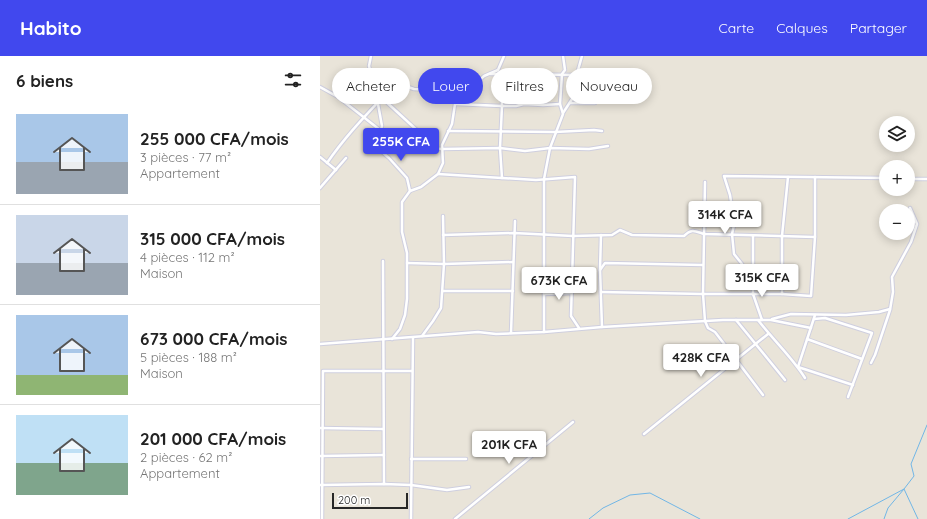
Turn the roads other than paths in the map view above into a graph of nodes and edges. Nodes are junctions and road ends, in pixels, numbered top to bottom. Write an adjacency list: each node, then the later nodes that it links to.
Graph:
1 (371, 56): 5 (street)
2 (504, 56): 7 (street)
3 (563, 56): 9 (street)
4 (582, 56): 6 (street)
5 (370, 68)
6 (578, 68)
7 (490, 74): 11 (street)
8 (558, 74): 9 (street)
9 (562, 74): 10 (street); 17 (street)
10 (566, 75)
11 (483, 77)
12 (320, 87): 21 (street)
13 (376, 104): 21 (street)
14 (377, 104): 22 (street)
15 (389, 104): 27 (street)
16 (455, 104): 19 (street); 23 (street)
17 (560, 104): 19 (street); 20 (street)
18 (568, 104): 20 (street)
19 (502, 106): 24 (street)
20 (563, 114): 26 (street)
21 (363, 116): 22 (street); 34 (street)
22 (382, 131): 31 (street); 46 (street)
23 (448, 131): 24 (street); 31 (street)
24 (501, 131): 26 (street); 29 (street)
25 (602, 131): 26 (street)
26 (555, 132): 30 (street)
27 (420, 133)
28 (608, 146): 30 (street)
29 (500, 148): 30 (street); 31 (street); 39 (street)
30 (550, 148): 41 (street)
31 (442, 149): 36 (street)
32 (320, 157): 34 (street)
33 (346, 158): 35 (street)
34 (327, 163): 35 (street)
35 (336, 170): 45 (street)
36 (438, 174): 39 (street); 46 (street)
37 (788, 177): 38 (street); 53 (street); 59 (street)
38 (815, 177): 40 (street); 60 (street)
39 (502, 178): 41 (street)
40 (879, 178)
41 (544, 179): 55 (street); 57 (street)
42 (915, 179): 43 (street)
43 (927, 179)
44 (705, 182): 52 (street)
45 (320, 188)
46 (410, 191): 64 (street)
47 (443, 216): 54 (street)
48 (915, 219): 50 (street)
49 (515, 221): 51 (street)
50 (915, 230)
51 (514, 233): 54 (street); 55 (street); 63 (street)
52 (704, 234): 53 (street); 56 (street); 66 (street)
53 (732, 234): 58 (street); 68 (street)
54 (443, 235): 65 (street)
55 (544, 235): 57 (street); 73 (street)
56 (601, 235): 57 (street); 67 (street)
57 (574, 236): 72 (street)
58 (754, 236): 59 (street); 68 (street)
59 (782, 236): 60 (street); 76 (street)
60 (815, 236): 76 (street)
61 (912, 240): 77 (street)
62 (383, 261): 94 (street)
63 (513, 262): 65 (street); 70 (street)
64 (407, 264): 65 (street); 93 (street)
65 (444, 264): 69 (street)
66 (703, 265): 67 (street); 74 (street)
67 (600, 270): 71 (street)
68 (754, 278): 75 (street)
69 (443, 291): 70 (street); 91 (street)
70 (513, 291): 89 (street)
71 (601, 292): 74 (street); 85 (street)
72 (572, 293): 73 (street); 86 (street)
73 (544, 294): 88 (street)
74 (703, 294): 75 (street); 84 (street)
75 (753, 294): 76 (street); 82 (street)
76 (782, 294)
77 (890, 309): 78 (street); 100 (street)
78 (815, 315): 79 (street); 83 (street)
79 (814, 318): 87 (street); 98 (street)
80 (736, 320): 81 (street); 84 (street); 97 (street)
81 (757, 320): 82 (street); 90 (street)
82 (762, 320): 83 (street)
83 (771, 320): 87 (street)
84 (705, 321): 85 (street); 99 (street)
85 (602, 327): 86 (street)
86 (579, 328): 88 (street)
87 (811, 328): 95 (street)
88 (544, 332): 89 (street)
89 (511, 333): 91 (street)
90 (768, 334): 97 (street); 101 (street)
91 (421, 336): 92 (street)
92 (413, 338): 93 (street); 103 (street)
93 (392, 339): 94 (street)
94 (383, 340): 96 (street); 102 (street)
95 (808, 340): 98 (street); 101 (street)
96 (320, 344)
97 (756, 344): 99 (street); 105 (street)
98 (862, 358): 106 (street)
99 (736, 359): 107 (street); 112 (street)
100 (871, 363)
101 (798, 367): 104 (street); 106 (street)
102 (383, 371): 103 (street); 110 (street); 111 (street)
103 (412, 371): 115 (street)
104 (805, 378)
105 (785, 380)
106 (853, 385): 108 (street)
107 (763, 395)
108 (848, 397)
109 (574, 422): 124 (street)
110 (321, 428): 111 (street); 114 (street)
111 (384, 429): 113 (street)
112 (644, 434)
113 (384, 455): 114 (street); 117 (street)
114 (321, 456): 118 (street)
115 (411, 459): 116 (street); 119 (street)
116 (466, 459)
117 (384, 484): 118 (street); 119 (street)
118 (321, 485): 121 (street)
119 (411, 485): 120 (street); 123 (street)
120 (469, 487)
121 (321, 514): 122 (street)
122 (322, 519)
123 (411, 519)
124 (454, 519)

